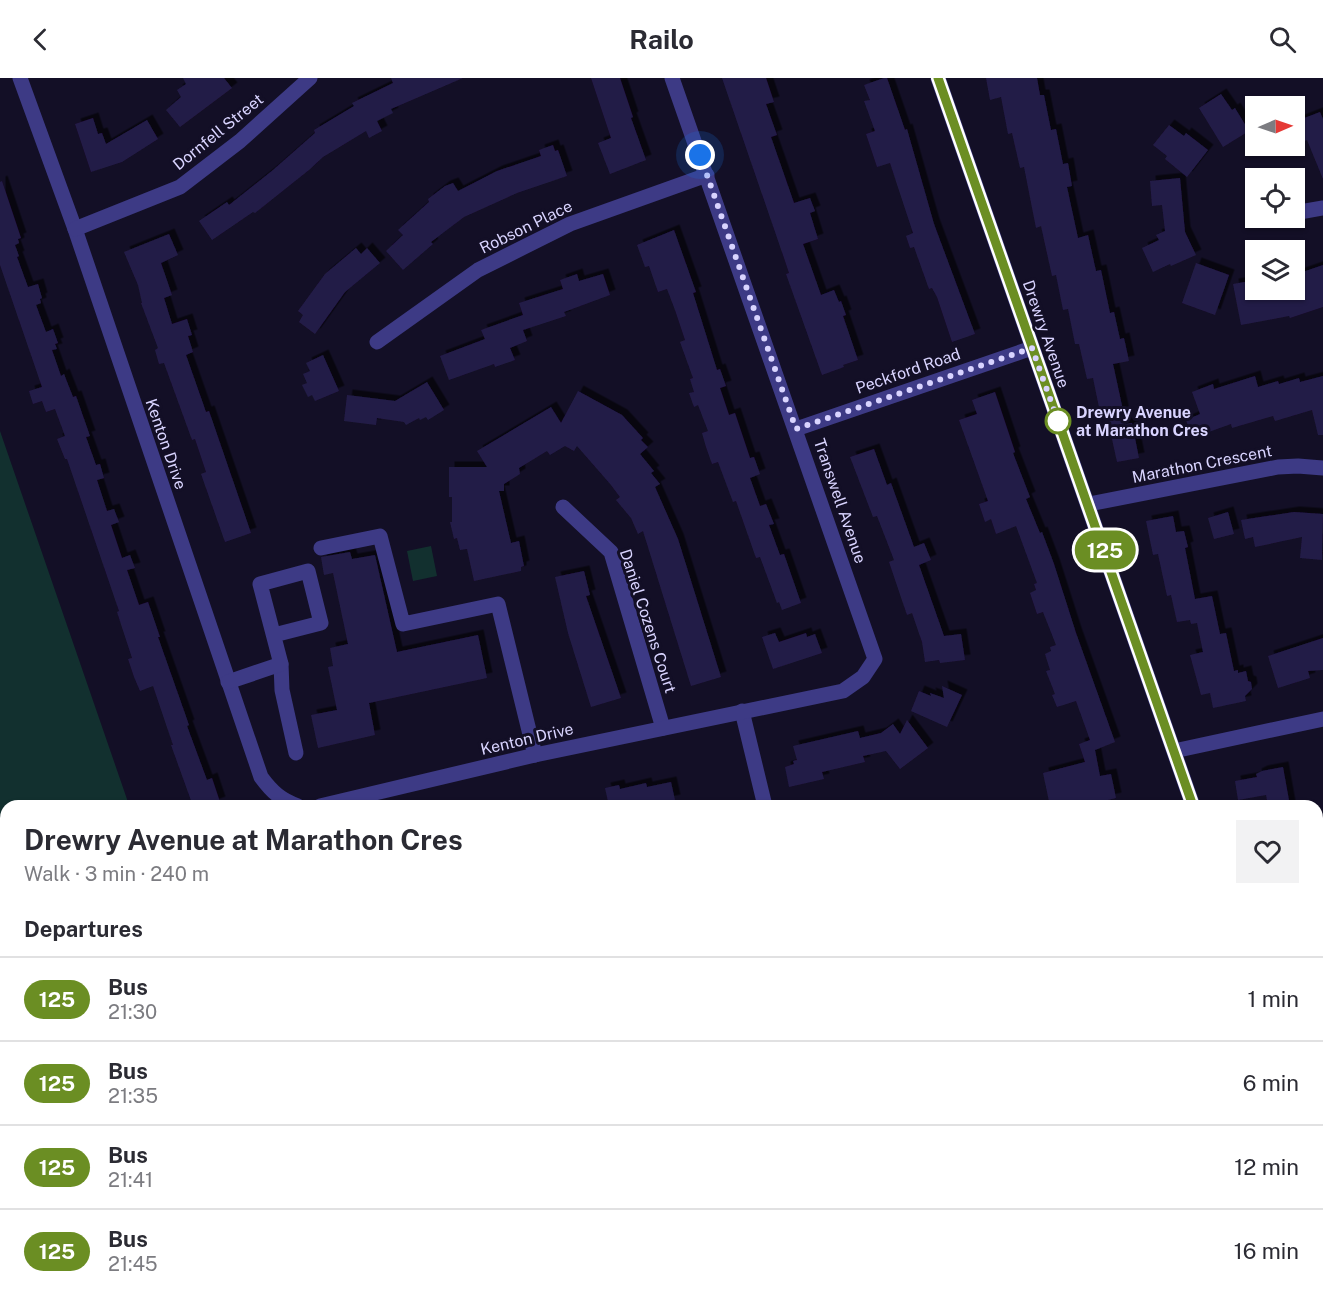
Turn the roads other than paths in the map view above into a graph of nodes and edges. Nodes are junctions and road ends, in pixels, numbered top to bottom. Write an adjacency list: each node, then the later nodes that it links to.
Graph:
1 (21, 78): 8 (street, Kenton Drive)
2 (310, 78): 8 (street, Dornfell Street)
3 (672, 78): 5 (street, Transwell Avenue)
4 (938, 78): 10 (street, Drewry Avenue)
5 (707, 175): 9 (street, Robson Place); 11 (street, Transwell Avenue)
6 (1323, 208): 7 (street)
7 (1305, 211)
8 (75, 229): 18 (street, Kenton Drive)
9 (377, 342)
10 (1032, 348): 11 (street, Peckford Road); 13 (street, Drewry Avenue)
11 (796, 429): 19 (street, Transwell Avenue)
12 (1323, 468): 13 (street, Marathon Crescent)
13 (1089, 504): 22 (street, Drewry Avenue)
14 (563, 507): 21 (street, Daniel Cozens Court)
15 (321, 548): 24 (street)
16 (274, 635): 16 (street); 17 (street)
17 (281, 664): 18 (street); 23 (street)
18 (228, 682): 25 (street, Kenton Drive)
19 (742, 711): 21 (street, Kenton Drive); 27 (street)
20 (1323, 719): 22 (street)
21 (663, 728): 24 (street, Kenton Drive)
22 (1174, 751): 28 (street, Drewry Avenue)
23 (296, 753)
24 (535, 755): 26 (street, Kenton Drive)
25 (283, 800)
26 (345, 800)
27 (764, 800)
28 (1190, 800)

